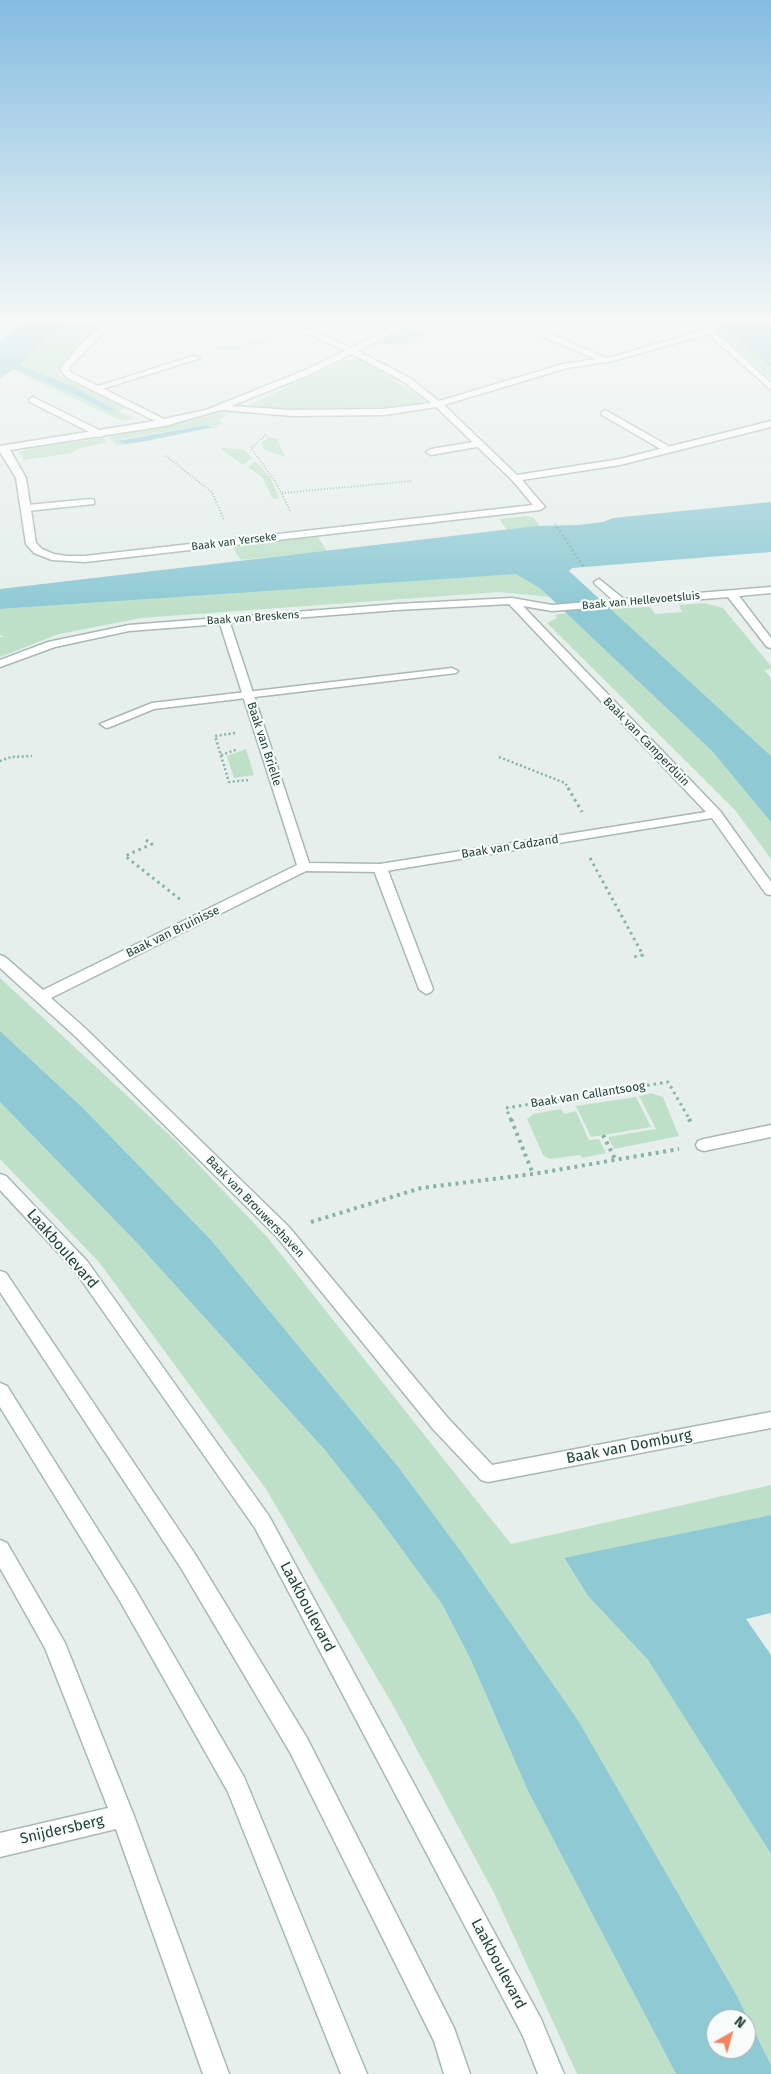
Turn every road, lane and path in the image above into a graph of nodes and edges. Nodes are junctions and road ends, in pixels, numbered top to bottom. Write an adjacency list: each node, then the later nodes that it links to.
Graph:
1 (69, 418): 8 (street)
2 (155, 418): 6 (street)
3 (185, 418): 6 (street)
4 (452, 418): 9 (street)
5 (613, 418): 12 (street)
6 (165, 423): 8 (street)
7 (771, 424): 12 (street)
8 (102, 434): 11 (street)
9 (479, 444): 13 (street); 15 (street)
10 (251, 448): 17 (path)
11 (3, 449): 19 (street, Baak van Yerseke)
12 (669, 450): 15 (street)
13 (431, 452)
14 (166, 456): 22 (path)
15 (515, 478): 21 (street, Baak van Yerseke)
16 (414, 481): 17 (path)
17 (282, 493): 21 (path)
18 (91, 502): 19 (street)
19 (27, 508): 22 (street, Baak van Yerseke)
20 (553, 521): 23 (path)
21 (302, 534): 22 (street, Baak van Yerseke)
22 (233, 542)
23 (585, 569)
24 (599, 582): 28 (street)
25 (771, 590): 26 (street, Baak van Hellevoetsluis)
26 (731, 593): 28 (street, Baak van Hellevoetsluis); 30 (street)
27 (512, 601): 28 (street, Baak van Hellevoetsluis); 29 (street, Baak van Breskens); 40 (street, Baak van Camperduin)
28 (621, 602)
29 (224, 620): 31 (street, Baak van Breskens); 33 (street, Baak van Brielle)
30 (771, 645)
31 (0, 664)
32 (452, 671): 33 (street)
33 (248, 695): 34 (street); 44 (street, Baak van Brielle)
34 (106, 724)
35 (239, 749): 36 (path)
36 (221, 755)
37 (32, 756): 39 (path)
38 (498, 757): 41 (path)
39 (0, 761)
40 (715, 814): 41 (street, Baak van Cadzand); 46 (street, Baak van Camperduin)
41 (594, 833): 42 (street, Baak van Cadzand)
42 (578, 835): 45 (street, Baak van Cadzand); 48 (path)
43 (146, 840): 47 (path)
44 (304, 867): 45 (street, Baak van Cadzand); 47 (street, Baak van Bruinisse)
45 (380, 868): 50 (street)
46 (771, 891)
47 (204, 917): 51 (street, Baak van Bruinisse)
48 (634, 957)
49 (0, 960): 51 (street, Baak van Brouwershaven)
50 (426, 989)
51 (41, 997): 58 (street, Baak van Brouwershaven)
52 (771, 1131): 54 (street)
53 (603, 1135): 55 (path)
54 (704, 1145): 55 (path); 56 (path, Baak van Callantsoog)
55 (616, 1161): 56 (path)
56 (533, 1174): 58 (path)
57 (0, 1180): 69 (street, Laakboulevard)
58 (282, 1232): 62 (street, Baak van Brouwershaven)
59 (0, 1278): 68 (street)
60 (0, 1391): 67 (street)
61 (771, 1420): 62 (street, Baak van Domburg)
62 (488, 1474)
63 (0, 1550): 64 (street)
64 (123, 1816): 65 (street, Snijdersberg); 66 (street)
65 (0, 1845)
66 (216, 2074)
67 (354, 2074)
68 (457, 2074)
69 (551, 2074)

